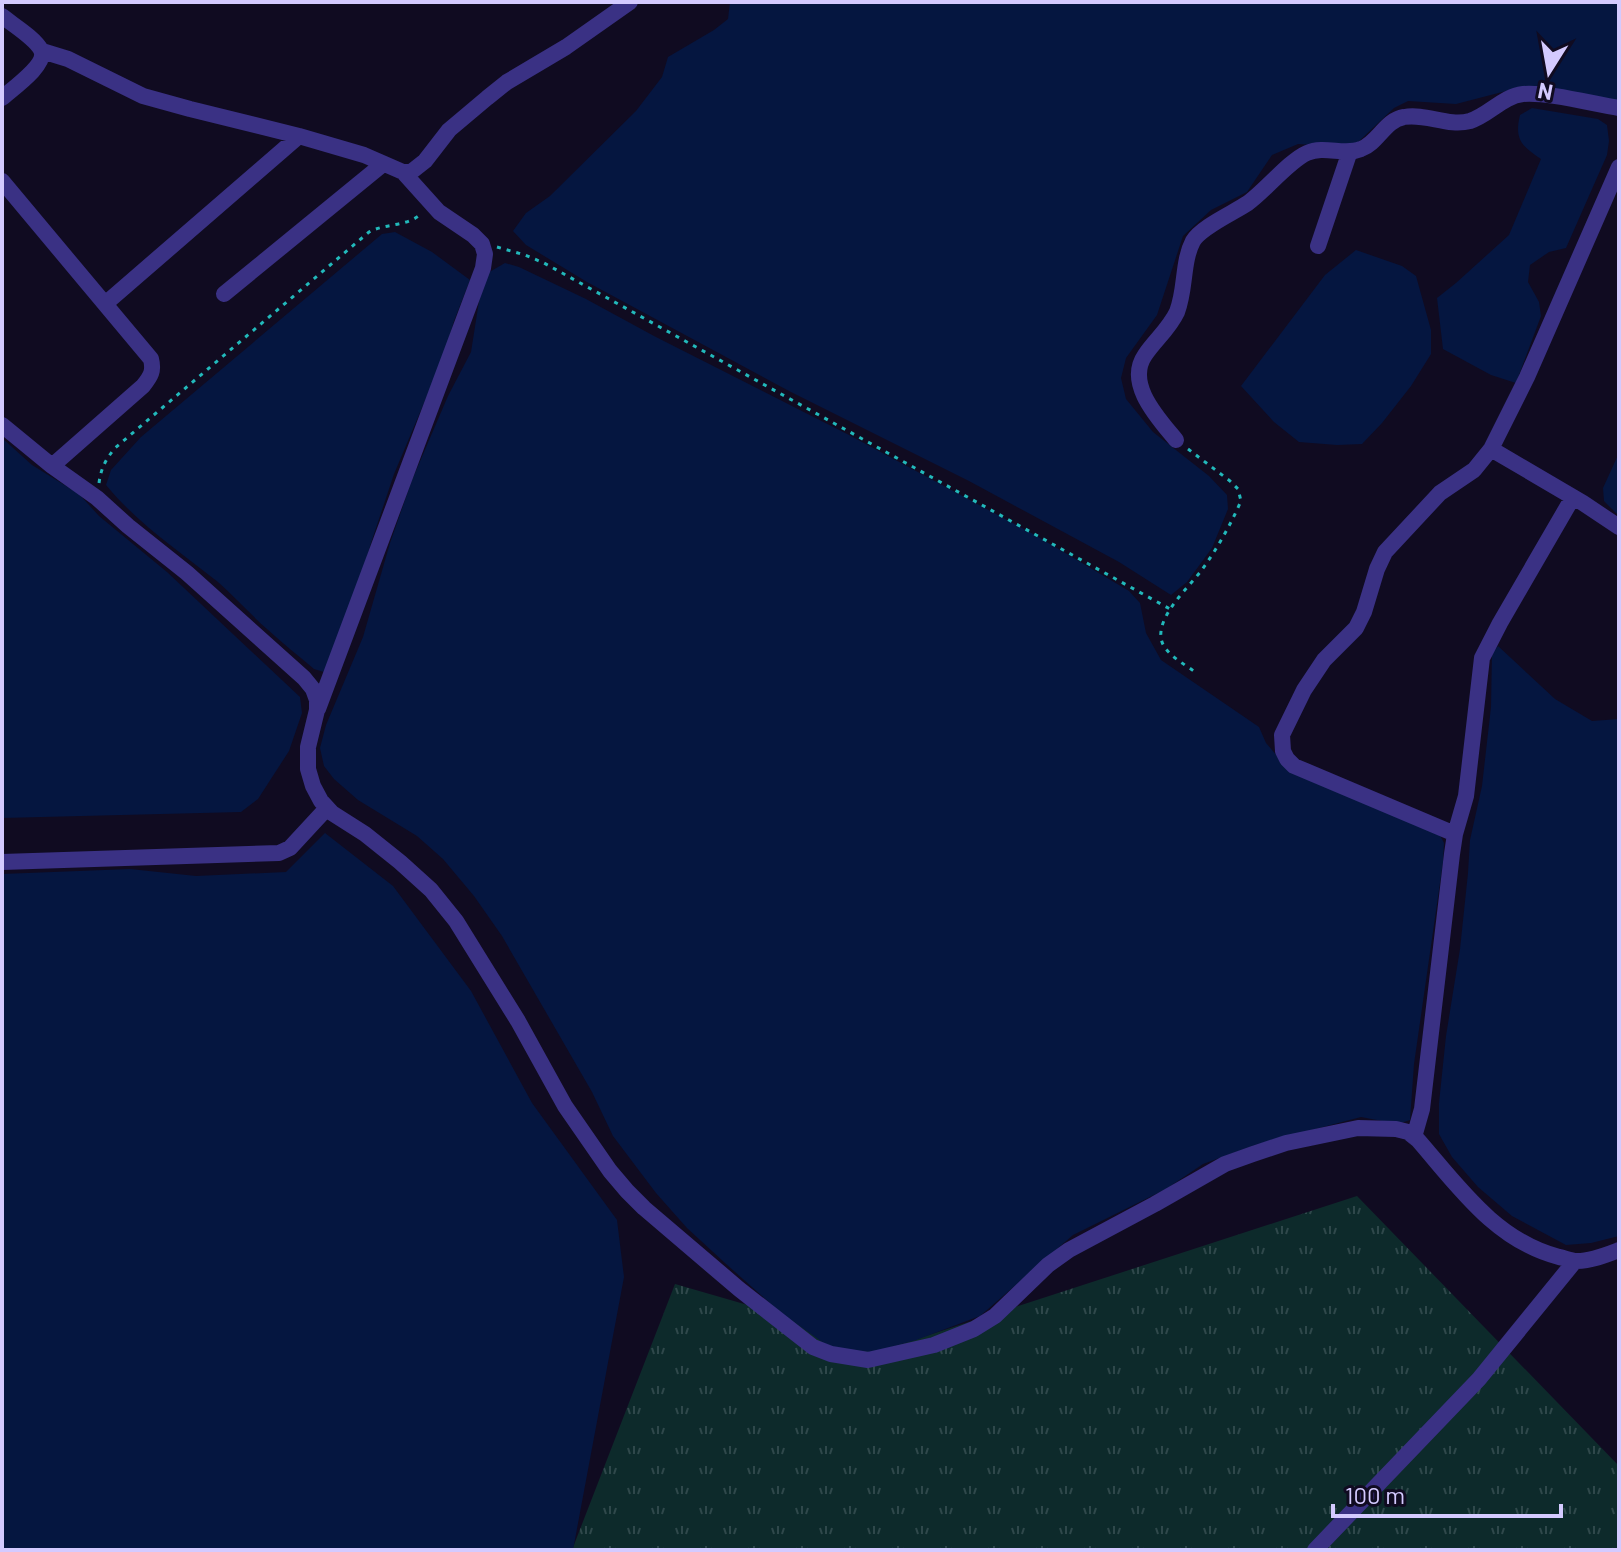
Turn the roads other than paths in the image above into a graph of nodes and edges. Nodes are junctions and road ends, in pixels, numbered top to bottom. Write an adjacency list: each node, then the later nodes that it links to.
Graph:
1 (630, 2): 10 (street)
2 (2, 16): 3 (street)
3 (42, 51): 4 (street); 6 (street)
4 (2, 98)
5 (1619, 108): 7 (street)
6 (299, 136): 8 (street); 14 (street)
7 (1350, 151): 12 (street); 16 (street)
8 (383, 164): 10 (street); 13 (street)
9 (1619, 167): 17 (street)
10 (403, 172): 21 (street)
11 (2, 181): 14 (street)
12 (1318, 246)
13 (224, 294)
14 (105, 304): 18 (street)
15 (2, 425): 18 (street)
16 (1176, 440)
17 (1491, 449): 19 (street); 23 (street)
18 (52, 466): 21 (street)
19 (1573, 497): 20 (street); 23 (street)
20 (1619, 527)
21 (317, 710): 22 (street)
22 (327, 808): 24 (street); 25 (street)
23 (1455, 834): 25 (street)
24 (2, 862)
25 (1414, 1137): 27 (street)
26 (1619, 1250): 27 (street)
27 (1575, 1261): 28 (street)
28 (1315, 1550)

